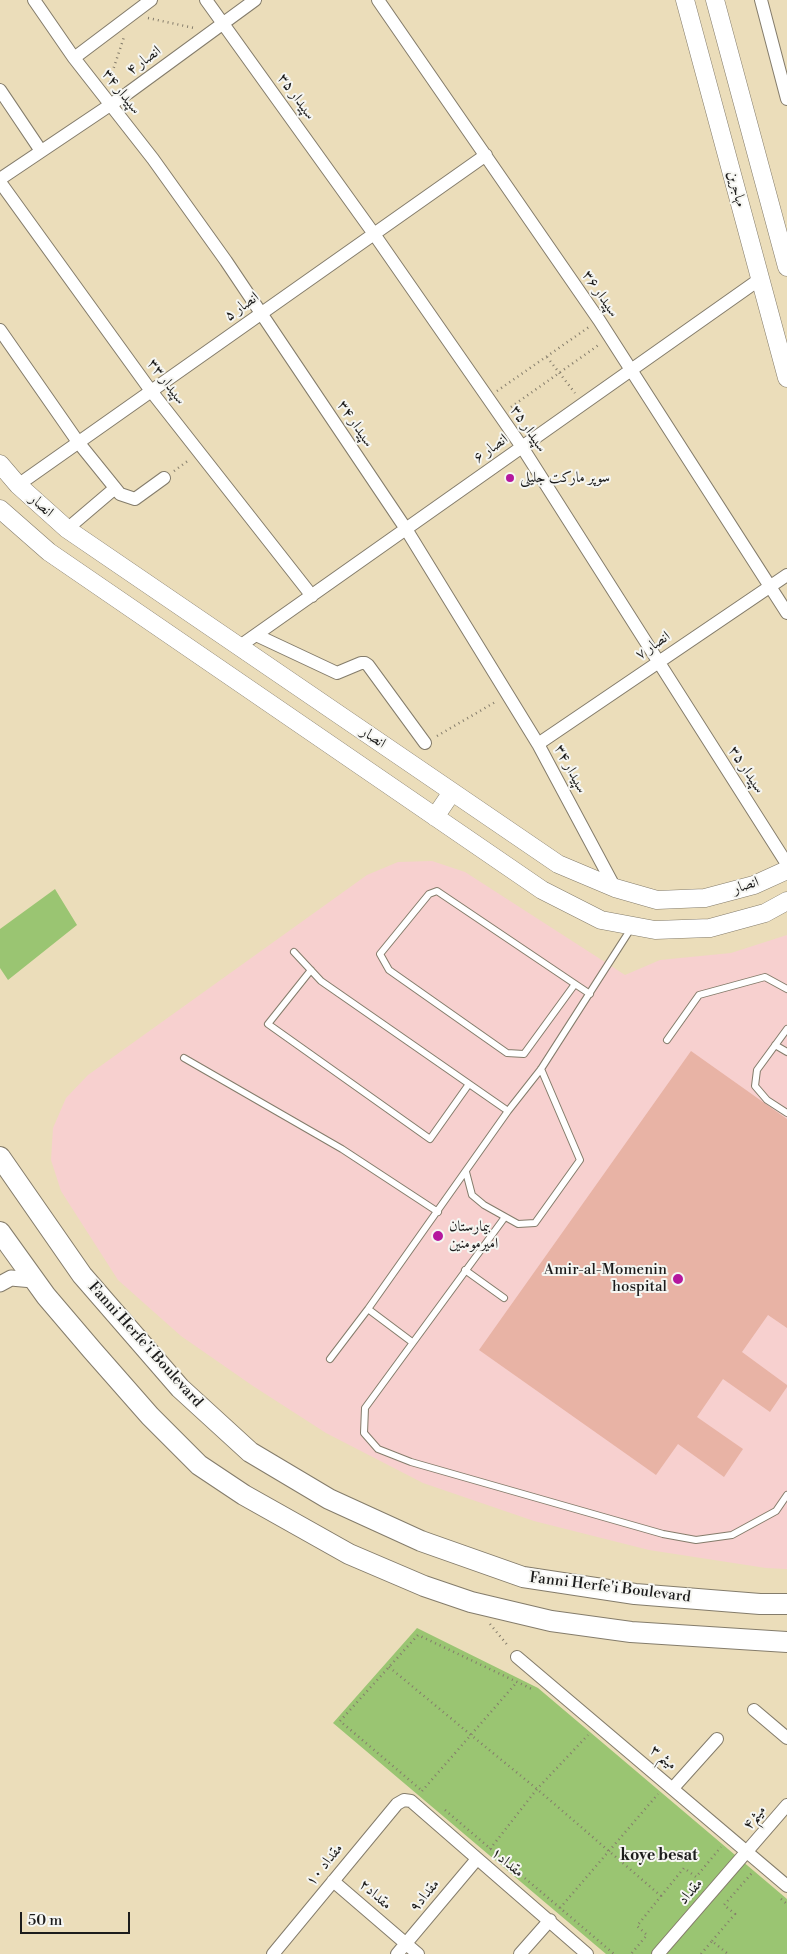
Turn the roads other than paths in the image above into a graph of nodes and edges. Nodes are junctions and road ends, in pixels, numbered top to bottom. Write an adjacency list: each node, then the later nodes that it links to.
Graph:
1 (34, 0): 10 (street, سپیدار ۳۴)
2 (151, 0): 10 (street)
3 (206, 0): 9 (street, سپیدار ۳۵)
4 (255, 0): 9 (street, انصار ۴)
5 (378, 0): 15 (street, سپیدار ۳۶)
6 (685, 0): 19 (main road, مهاجرین)
7 (715, 0): 18 (main road, مهاجرین)
8 (761, 0): 12 (street)
9 (224, 24): 13 (street, انصار ۴); 17 (street, سپیدار ۳۵)
10 (74, 58): 13 (street, سپیدار ۳۴)
11 (0, 90): 14 (street)
12 (787, 99)
13 (107, 100): 14 (street, انصار ۴); 20 (street, سپیدار ۳۴)
14 (41, 151): 16 (street, انصار ۴)
15 (486, 155): 17 (street, انصار ۵); 22 (street, سپیدار ۳۶)
16 (0, 181): 24 (street, سپیدار ۳۳)
17 (374, 234): 20 (street, انصار ۵); 26 (street, سپیدار ۳۵)
18 (787, 267)
19 (760, 279): 22 (street, انصار ۶); 23 (main road, مهاجرین)
20 (261, 313): 24 (street, انصار ۵); 33 (street, سپیدار ۳۴)
21 (0, 330): 25 (street)
22 (631, 370): 26 (street, انصار ۶); 35 (street, سپیدار ۳۶)
23 (787, 378)
24 (151, 391): 25 (street, انصار ۵); 36 (street, سپیدار ۳۳)
25 (78, 442): 29 (street, انصار ۵); 30 (street)
26 (522, 447): 33 (street, انصار ۶); 40 (street, سپیدار ۳۵)
27 (0, 464): 29 (main road, انصار)
28 (164, 478): 30 (street)
29 (18, 485): 32 (main road, انصار)
30 (114, 489): 32 (street)
31 (0, 509): 41 (main road, انصار)
32 (67, 529): 39 (main road, انصار)
33 (406, 529): 36 (street, انصار ۶); 43 (street, سپیدار ۳۴)
34 (787, 575): 35 (street, انصار ۷)
35 (770, 587): 37 (street, سپیدار ۳۶); 40 (street, انصار ۷)
36 (312, 596): 38 (street, انصار ۶)
37 (787, 613)
38 (256, 635): 39 (street, انصار ۶); 42 (street)
39 (240, 646): 41 (main road); 44 (main road, انصار)
40 (657, 662): 43 (street, انصار ۷); 46 (street, سپیدار ۳۵)
41 (216, 666): 45 (main road, انصار)
42 (425, 743)
43 (538, 744): 48 (street, سپیدار ۳۴)
44 (452, 792): 45 (main road); 48 (main road, انصار)
45 (435, 817): 50 (main road, انصار)
46 (787, 864)
47 (787, 870): 48 (main road, انصار)
48 (615, 888)
49 (787, 901): 50 (main road, انصار)
50 (632, 926): 55 (lane)
51 (294, 952): 52 (lane)
52 (311, 970): 62 (lane); 62 (lane)
53 (574, 984): 53 (lane); 55 (lane)
54 (787, 989): 57 (lane)
55 (590, 994): 61 (lane)
56 (787, 1029): 58 (lane)
57 (667, 1040)
58 (775, 1045): 59 (lane); 64 (lane)
59 (787, 1052)
60 (184, 1058): 67 (lane)
61 (541, 1069): 63 (lane); 68 (lane)
62 (469, 1084): 63 (lane)
63 (508, 1111): 66 (lane)
64 (787, 1113)
65 (0, 1157): 78 (main road, Fanni Herfe'i Boulevard)
66 (466, 1172): 67 (lane); 68 (lane)
67 (438, 1212): 74 (lane)
68 (505, 1216): 70 (lane)
69 (0, 1232): 72 (main road)
70 (465, 1270): 73 (lane); 75 (lane)
71 (0, 1284): 72 (street)
72 (46, 1296): 79 (main road)
73 (504, 1298)
74 (368, 1309): 75 (lane); 76 (lane)
75 (412, 1342): 77 (lane)
76 (330, 1359)
77 (787, 1495)
78 (787, 1604)
79 (787, 1642)
80 (517, 1657): 84 (street, میثم ۳)
81 (754, 1710): 82 (street)
82 (787, 1738)
83 (717, 1739): 84 (street)
84 (673, 1788): 87 (street, میثم ۳)
85 (404, 1800): 88 (street, مقداد۱); 89 (street, مقداد ۱۰)
86 (787, 1804): 87 (street, میثم۴)
87 (747, 1852): 90 (street, میثم ۳); 98 (street, مقداد)
88 (477, 1859): 91 (street, مقداد۱); 92 (street, مقداد۹)
89 (333, 1881): 92 (street, مقداد۲); 93 (street, مقداد ۱۰)
90 (787, 1886)
91 (550, 1920): 96 (street); 97 (street, مقداد۱)
92 (406, 1944): 94 (street, مقداد۹); 95 (street, مقداد۲)
93 (273, 1954)
94 (397, 1954)
95 (418, 1954)
96 (520, 1954)
97 (587, 1954)
98 (658, 1954)

